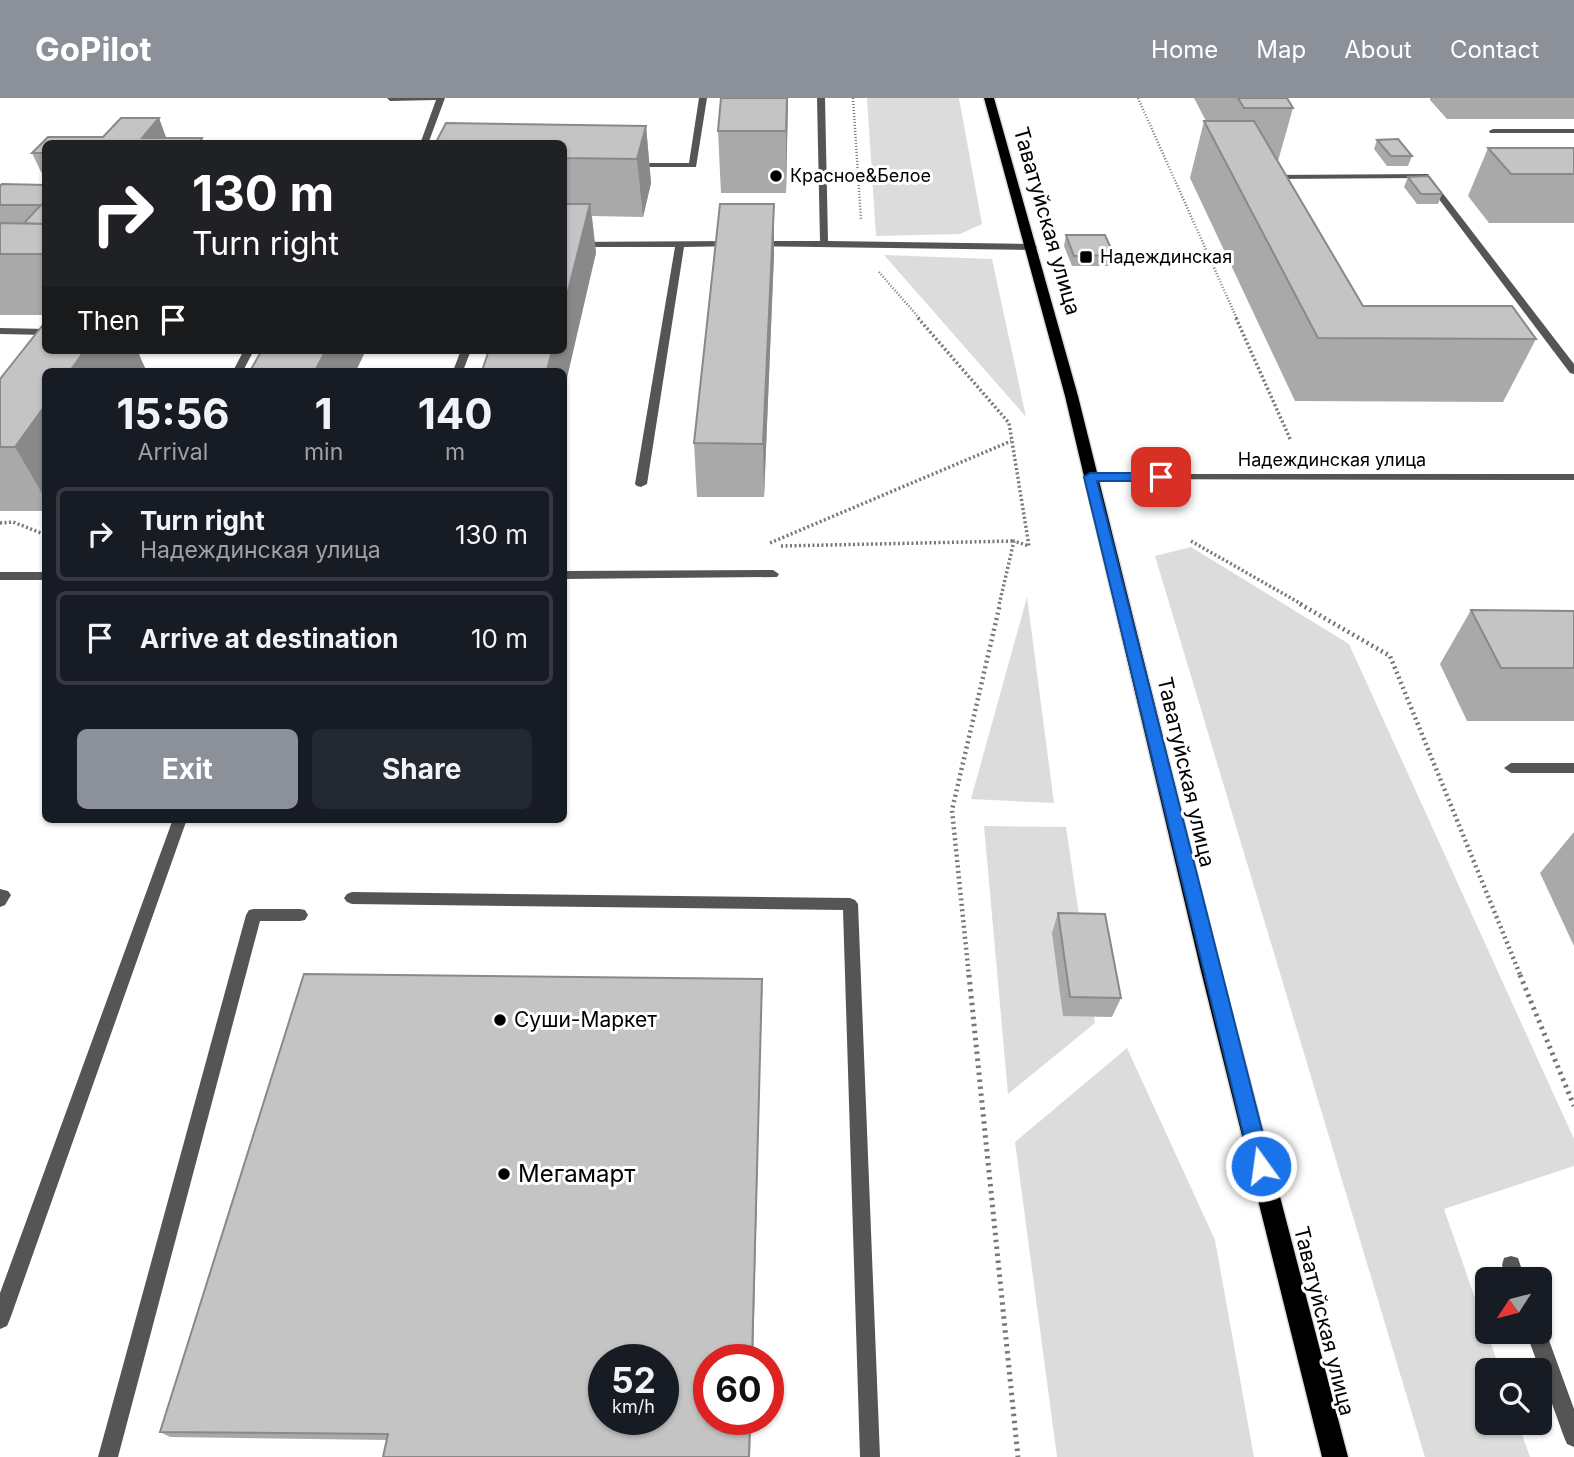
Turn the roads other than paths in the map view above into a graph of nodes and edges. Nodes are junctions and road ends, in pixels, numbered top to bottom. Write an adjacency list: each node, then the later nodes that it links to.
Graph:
1 (703, 98): 8 (street)
2 (821, 98): 12 (street)
3 (989, 98): 13 (main road, Таватуйская улица)
4 (390, 99): 7 (street)
5 (1493, 131): 6 (street)
6 (1574, 131)
7 (425, 140)
8 (628, 164)
9 (1277, 185): 16 (street)
10 (567, 244): 11 (street)
11 (680, 244): 12 (street); 21 (street)
12 (824, 244): 13 (street)
13 (1033, 247): 19 (main road, Таватуйская улица)
14 (0, 331): 15 (street)
15 (42, 332)
16 (1547, 335): 17 (street); 18 (street)
17 (1534, 336)
18 (1574, 371)
19 (1090, 477): 20 (street, Надеждинская улица); 38 (main road, Таватуйская улица)
20 (1574, 477)
21 (641, 484)
22 (772, 574): 23 (street)
23 (567, 575)
24 (0, 576): 25 (street)
25 (42, 576)
26 (1511, 768): 27 (street)
27 (1574, 768)
28 (179, 823): 33 (street)
29 (0, 895): 31 (street)
30 (352, 898): 37 (street)
31 (0, 901)
32 (300, 915): 36 (street)
33 (0, 1319)
34 (1540, 1344): 35 (street)
35 (1574, 1437)
36 (108, 1457)
37 (870, 1457)
38 (1335, 1457)

